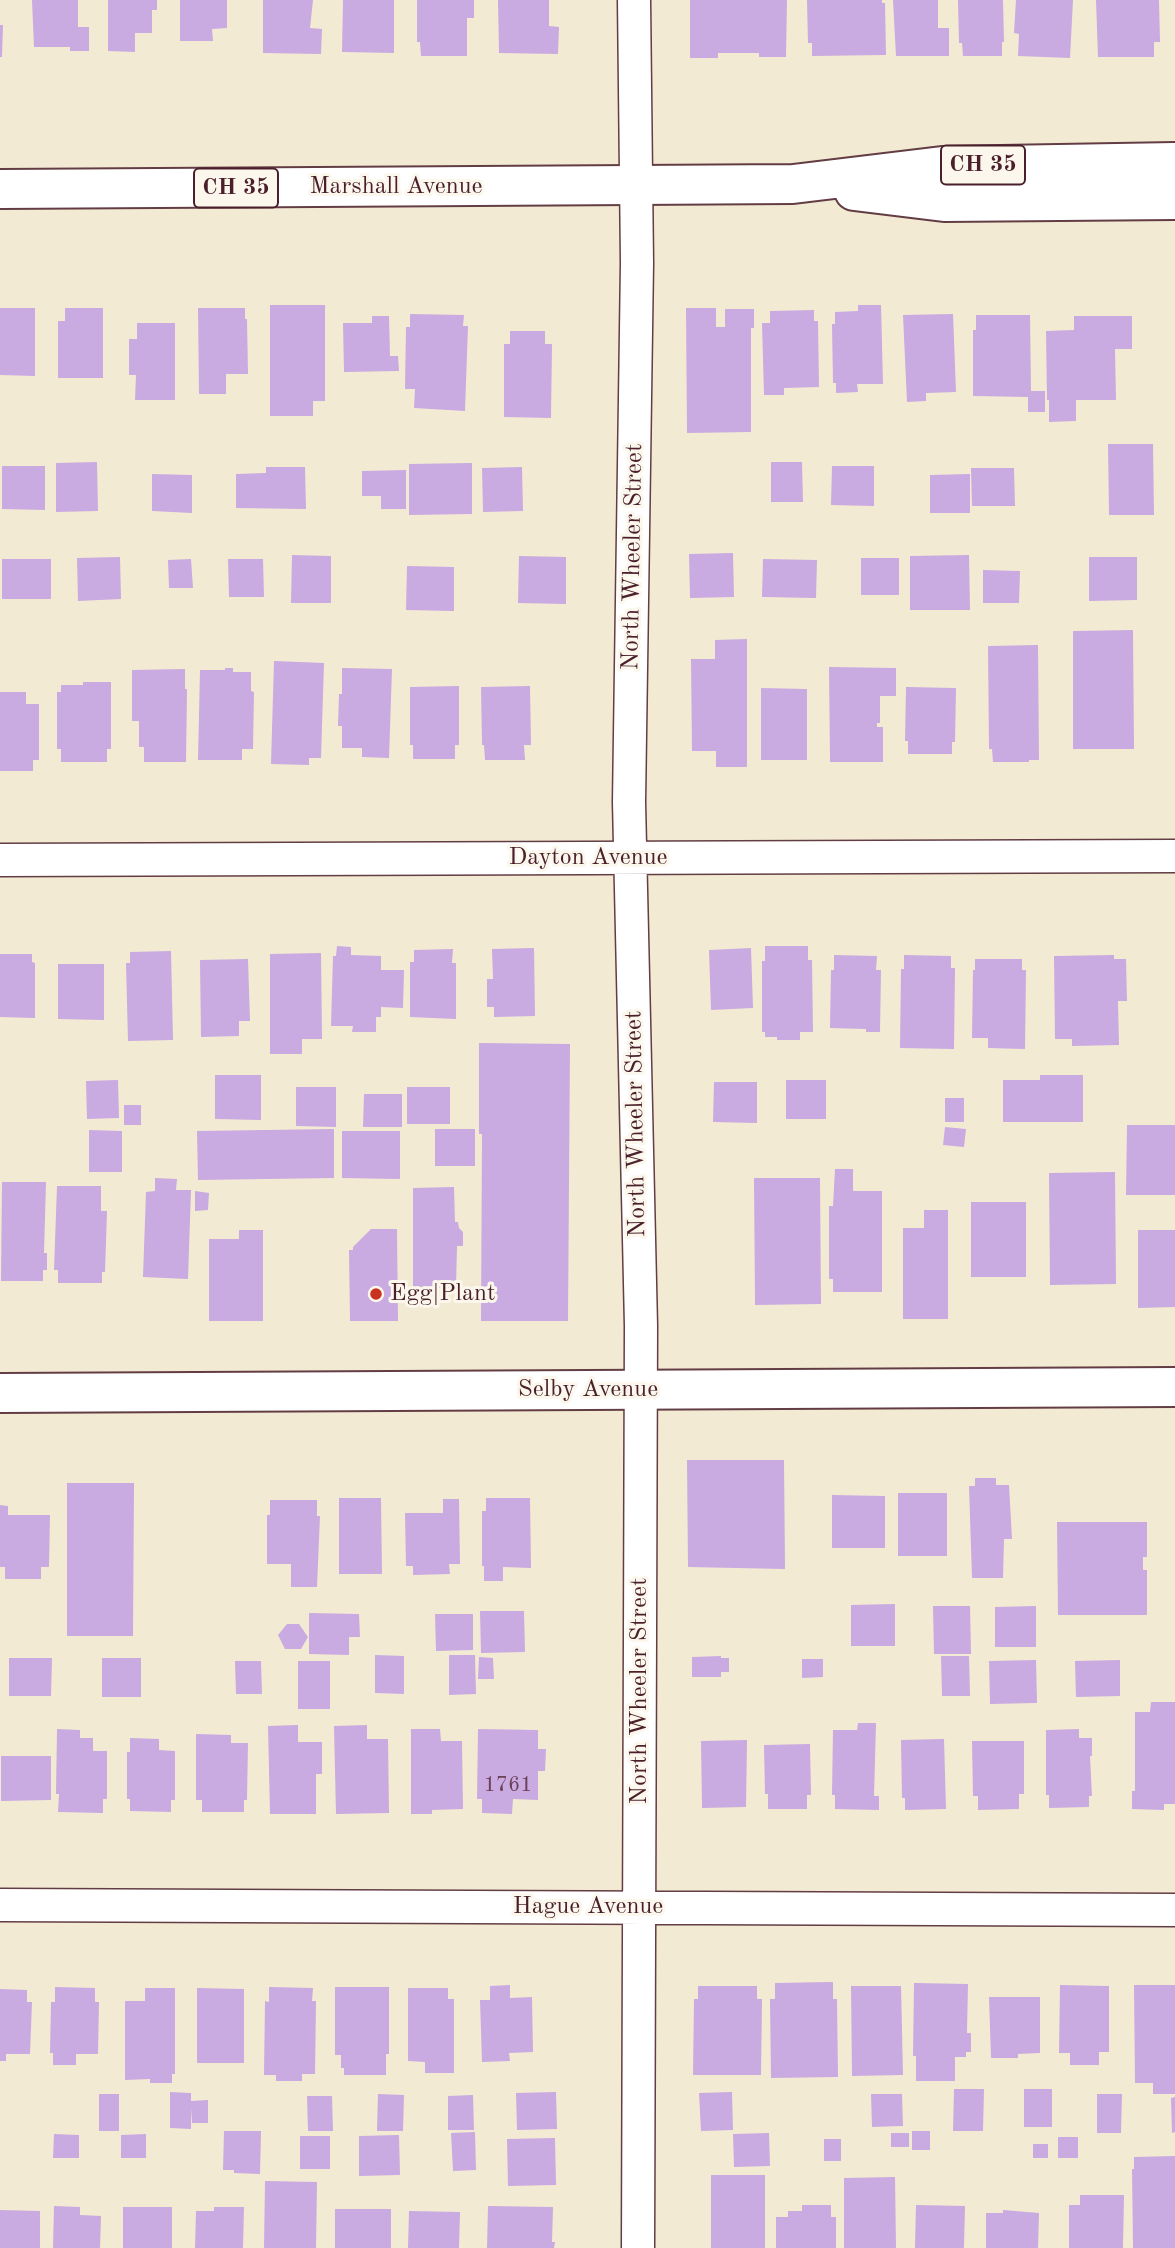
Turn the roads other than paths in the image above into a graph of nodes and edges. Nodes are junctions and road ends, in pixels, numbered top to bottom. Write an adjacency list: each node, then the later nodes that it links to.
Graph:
1 (634, 0): 4 (street, North Wheeler Street)
2 (1175, 162): 3 (main road, Marshall Avenue / CH 35)
3 (793, 184): 4 (main road, Marshall Avenue / CH 35); 6 (main road, Marshall Avenue / CH 35)
4 (635, 186): 5 (main road, Marshall Avenue / CH 35); 8 (street, North Wheeler Street)
5 (0, 189)
6 (1175, 200)
7 (1175, 856): 8 (street, Dayton Avenue)
8 (630, 859): 9 (street, Dayton Avenue); 11 (street, North Wheeler Street)
9 (0, 860)
10 (1175, 1387): 11 (main road, Selby Avenue)
11 (641, 1390): 12 (main road, Selby Avenue); 14 (street, North Wheeler Street)
12 (0, 1392)
13 (0, 1905): 14 (street, Hague Avenue)
14 (639, 1908): 15 (street, Hague Avenue); 16 (street, North Wheeler Street)
15 (1175, 1910)
16 (638, 2248)

